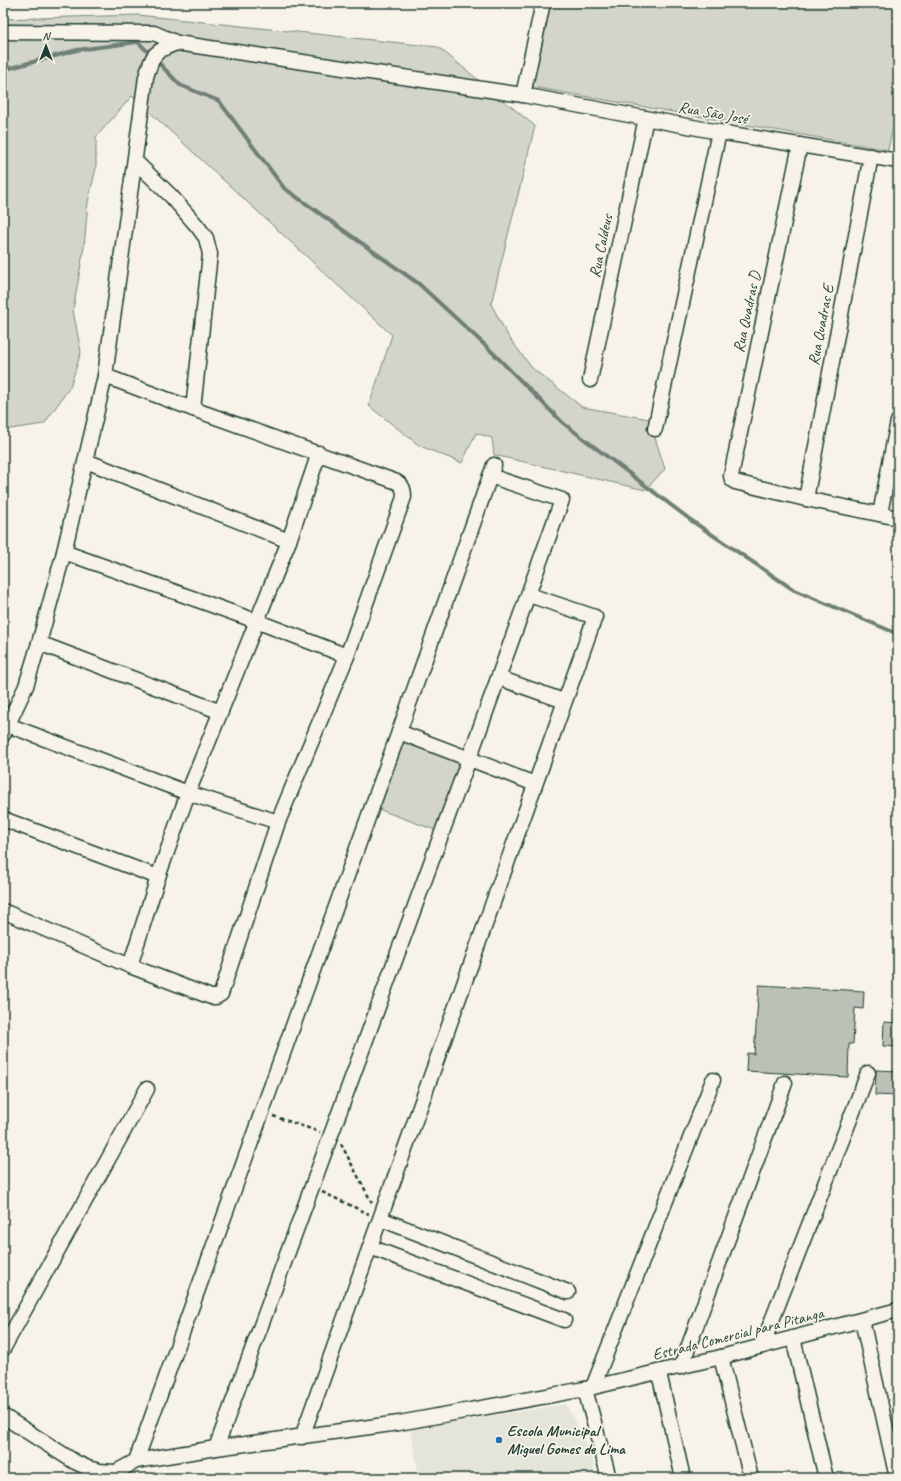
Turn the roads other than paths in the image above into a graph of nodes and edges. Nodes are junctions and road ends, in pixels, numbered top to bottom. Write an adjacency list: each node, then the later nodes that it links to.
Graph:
1 (543, 3): 4 (street)
2 (3, 32): 3 (street, Rua São José)
3 (177, 43): 4 (street, Rua São José); 9 (street)
4 (523, 95): 5 (street, Rua São José)
5 (646, 118): 6 (street, Rua São José); 12 (street, Rua Caldeus)
6 (719, 132): 7 (street, Rua São José); 15 (street)
7 (800, 145): 8 (street, Rua São José); 18 (street, Rua Quadras D)
8 (871, 156): 10 (street, Rua São José); 18 (street, Rua Quadras E)
9 (135, 161): 11 (street); 13 (street)
10 (898, 161)
11 (105, 376): 13 (street); 17 (street)
12 (590, 380)
13 (193, 409): 16 (street)
14 (898, 421): 19 (street)
15 (655, 429)
16 (319, 454): 21 (street); 26 (street)
17 (86, 461): 21 (street); 22 (street)
18 (806, 499): 19 (street)
19 (880, 514): 20 (street)
20 (898, 518)
21 (289, 542): 24 (street)
22 (64, 552): 24 (street); 25 (street)
23 (529, 595): 27 (street); 28 (street); 31 (street)
24 (256, 621): 26 (street); 29 (street)
25 (39, 643): 29 (street); 30 (street)
26 (347, 656): 36 (street)
27 (499, 678): 28 (street); 32 (street)
28 (564, 701): 33 (street)
29 (221, 712): 34 (street)
30 (6, 730): 34 (street)
31 (399, 732): 32 (street); 60 (street)
32 (469, 759): 33 (street); 59 (street)
33 (535, 784): 44 (street)
34 (188, 794): 36 (street); 37 (street)
35 (3, 819): 37 (street)
36 (278, 822): 39 (street)
37 (158, 877): 39 (street)
38 (3, 911): 39 (street)
39 (130, 966)
40 (868, 1072): 51 (street)
41 (713, 1080): 56 (street)
42 (785, 1083): 54 (street)
43 (147, 1089): 52 (street)
44 (381, 1219): 45 (street); 46 (street)
45 (370, 1247): 48 (street); 58 (street)
46 (568, 1292)
47 (898, 1310): 49 (street, Estrada Comercial para Pitanga)
48 (564, 1320)
49 (862, 1320): 50 (street, Estrada Comercial para Pitanga); 66 (street)
50 (793, 1338): 51 (street, Estrada Comercial para Pitanga); 65 (street)
51 (762, 1346): 53 (street, Estrada Comercial para Pitanga)
52 (3, 1349)
53 (721, 1357): 54 (street, Estrada Comercial para Pitanga); 64 (street)
54 (681, 1367): 55 (street, Estrada Comercial para Pitanga)
55 (659, 1373): 56 (street, Estrada Comercial para Pitanga); 63 (street)
56 (589, 1388): 58 (street, Estrada Comercial para Pitanga); 62 (street)
57 (3, 1416): 61 (street)
58 (302, 1437): 59 (street, Estrada Comercial para Pitanga)
59 (216, 1448): 60 (street, Estrada Comercial para Pitanga)
60 (136, 1461): 61 (street, Estrada Comercial para Pitanga)
61 (110, 1475)
62 (608, 1478)
63 (683, 1478)
64 (752, 1478)
65 (826, 1478)
66 (897, 1478)

